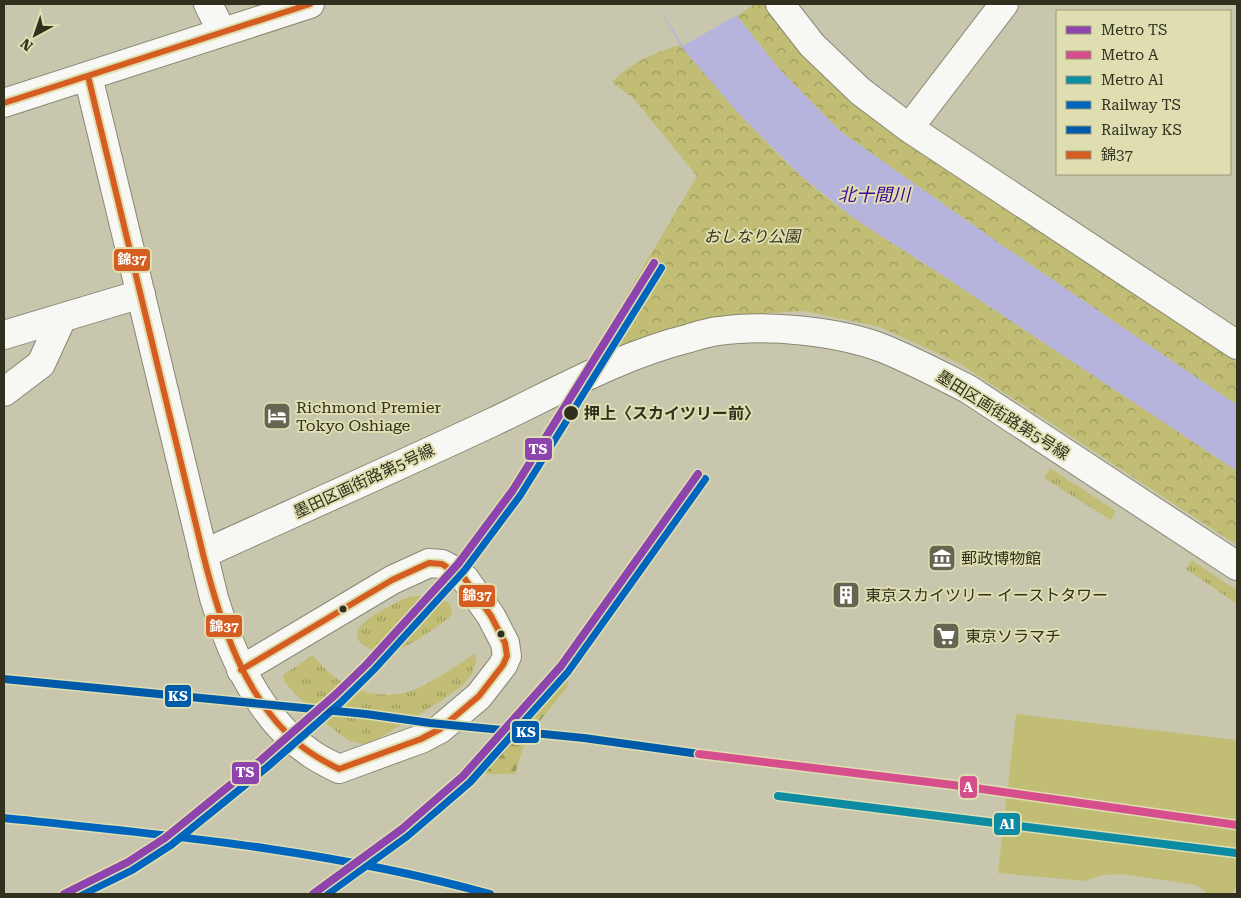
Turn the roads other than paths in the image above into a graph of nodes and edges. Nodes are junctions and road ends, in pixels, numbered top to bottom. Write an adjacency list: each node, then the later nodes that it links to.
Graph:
1 (208, 4): 5 (street)
2 (310, 4): 5 (street)
3 (780, 4): 8 (street)
4 (1004, 4): 8 (street)
5 (222, 32): 6 (street)
6 (88, 76): 7 (street); 9 (street)
7 (4, 103)
8 (909, 128): 12 (street)
9 (141, 294): 10 (street); 14 (street)
10 (62, 318): 11 (street); 13 (street)
11 (4, 335)
12 (1235, 340)
13 (4, 392)
14 (203, 554): 15 (street, 墨田区画街路第5号線); 16 (street)
15 (1237, 566)
16 (241, 670): 16 (street)

